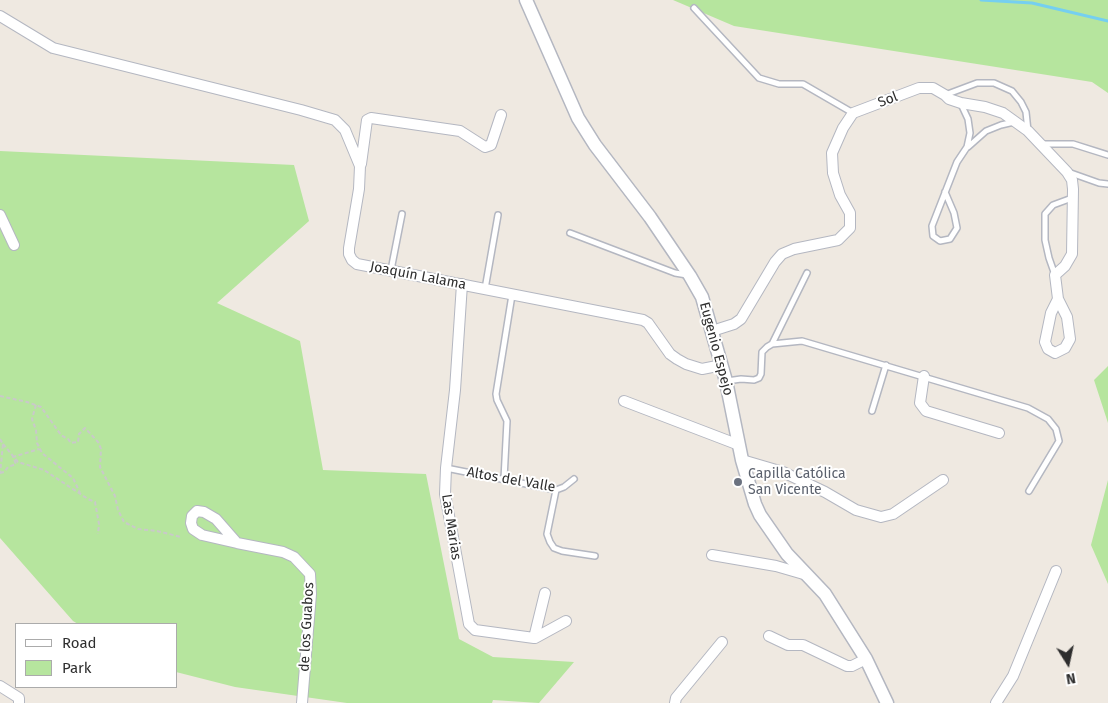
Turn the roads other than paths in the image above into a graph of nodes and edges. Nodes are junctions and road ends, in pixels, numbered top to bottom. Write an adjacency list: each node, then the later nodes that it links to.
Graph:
1 (526, 0): 26 (street, Eugenio Espejo)
2 (694, 8): 6 (lane)
3 (0, 16): 13 (street, Joaquín Lalama)
4 (945, 95): 5 (street, Sol); 6 (street, Sol); 9 (lane)
5 (961, 103): 8 (street, Sol); 11 (lane)
6 (853, 113): 31 (street)
7 (501, 115): 13 (street)
8 (1014, 122): 9 (street, Sol); 11 (lane)
9 (1028, 131): 10 (street, Sol)
10 (1041, 144): 12 (lane); 14 (street, Sol)
11 (967, 147): 16 (lane)
12 (1108, 155)
13 (360, 166): 23 (street, Joaquín Lalama)
14 (1068, 172): 15 (lane); 17 (street)
15 (1108, 184)
16 (945, 192): 16 (lane)
17 (1072, 198): 25 (street); 25 (lane)
18 (402, 214): 23 (lane)
19 (0, 215): 22 (street)
20 (498, 215): 28 (lane)
21 (570, 233): 26 (lane)
22 (14, 246)
23 (391, 270): 27 (street, Joaquín Lalama)
24 (807, 273): 32 (lane)
25 (1055, 275): 30 (street)
26 (690, 276): 31 (street, Eugenio Espejo)
27 (462, 284): 28 (street, Joaquín Lalama); 42 (street, Las Marias)
28 (485, 289): 29 (street, Joaquín Lalama)
29 (512, 294): 34 (street, Joaquín Lalama); 43 (lane)
30 (1058, 299)
31 (712, 331): 34 (street, Eugenio Espejo)
32 (772, 344): 33 (lane); 36 (lane)
33 (886, 365): 35 (lane); 38 (lane)
34 (722, 366): 36 (street, Eugenio Espejo)
35 (924, 376): 39 (street); 47 (lane)
36 (726, 381): 40 (street, Eugenio Espejo)
37 (624, 401): 40 (street)
38 (872, 411)
39 (999, 433)
40 (739, 445): 41 (street, Eugenio Espejo)
41 (742, 460): 45 (street); 52 (street, Eugenio Espejo)
42 (446, 468): 43 (lane, Altos del Valle); 56 (street, Las Marias)
43 (504, 479): 46 (lane, Altos del Valle)
44 (574, 479): 46 (lane, Altos del Valle)
45 (943, 480)
46 (556, 490): 50 (lane)
47 (1028, 491)
48 (237, 543): 62 (street, de los Guabos)
49 (712, 554): 52 (street)
50 (595, 556)
51 (1056, 571): 65 (street)
52 (806, 575): 58 (street, Eugenio Espejo)
53 (544, 594): 56 (street)
54 (566, 621): 56 (street)
55 (769, 636): 58 (street)
56 (535, 638)
57 (722, 642): 63 (street)
58 (866, 659): 64 (street, Eugenio Espejo)
59 (0, 686): 61 (street)
60 (23, 688): 61 (street)
61 (19, 700)
62 (302, 703)
63 (675, 703)
64 (887, 703)
65 (996, 703)

